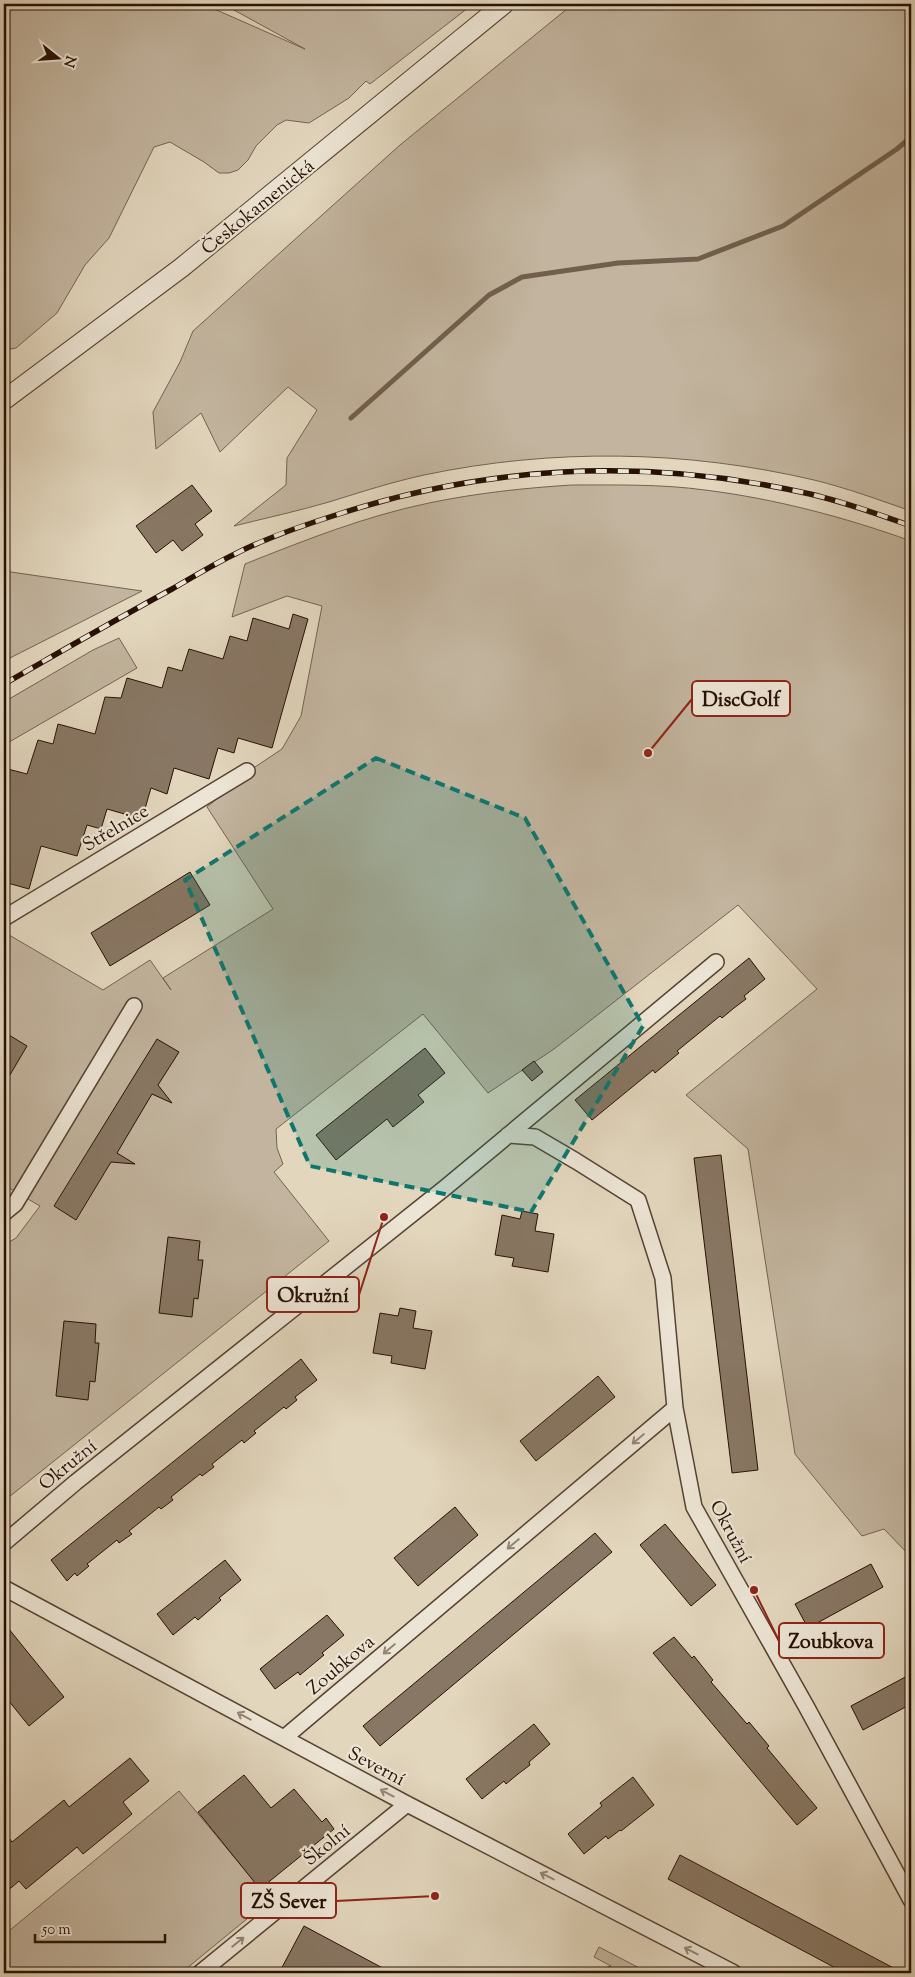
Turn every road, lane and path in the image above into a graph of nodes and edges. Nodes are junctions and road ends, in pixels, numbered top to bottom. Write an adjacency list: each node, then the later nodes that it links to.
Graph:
1 (504, 4): 2 (street, Českokamenická)
2 (4, 400)
3 (247, 771): 4 (street, Střelnice)
4 (4, 918)
5 (716, 962): 7 (street, Okružní)
6 (134, 1006): 8 (street)
7 (508, 1135): 9 (street, Okružní); 10 (street, Okružní)
8 (4, 1213)
9 (675, 1408): 12 (street, Zoubkova, one-way to 12); 14 (street, Okružní)
10 (4, 1543)
11 (4, 1588): 12 (street, Severní, one-way to 11)
12 (284, 1738): 13 (street, Severní, one-way to 12)
13 (407, 1804): 15 (street, Školní, one-way to 13); 16 (street, Severní, one-way to 13)
14 (911, 1900)
15 (200, 1973)
16 (734, 1973)

